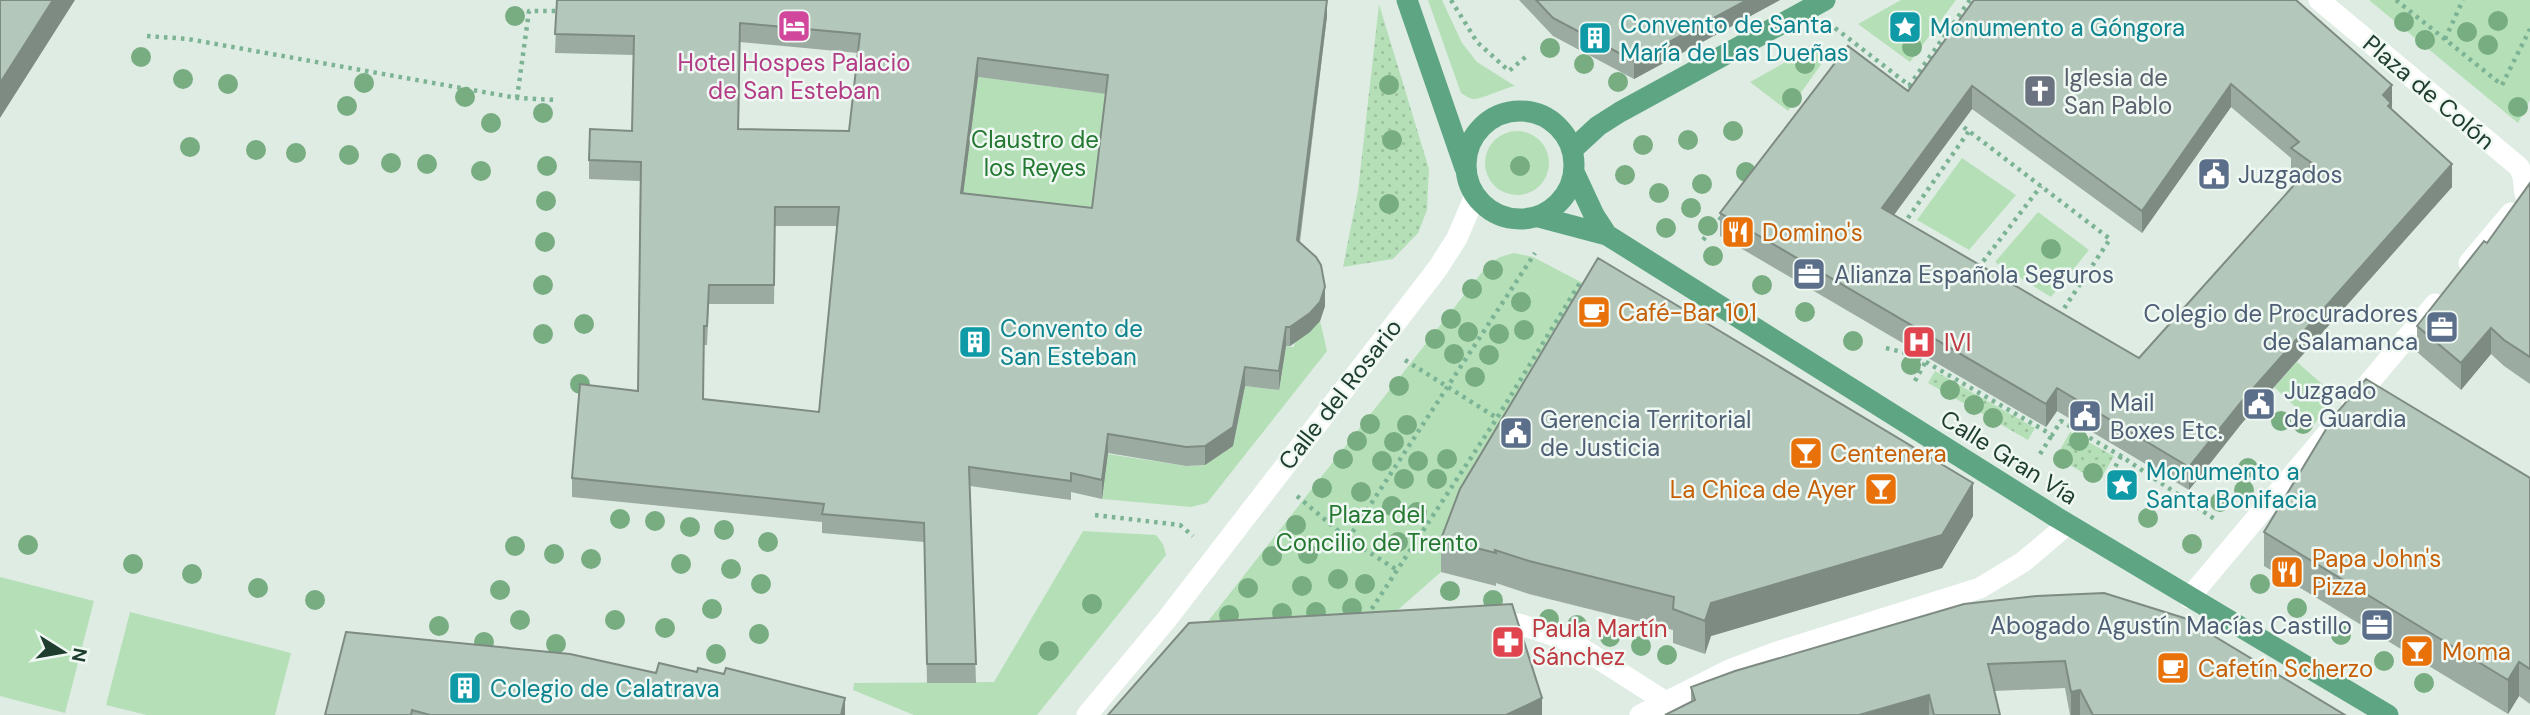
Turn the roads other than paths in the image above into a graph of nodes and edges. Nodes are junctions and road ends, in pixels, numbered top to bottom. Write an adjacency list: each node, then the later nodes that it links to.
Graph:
1 (1407, 0): 5 (main road)
2 (1825, 0): 4 (main road)
3 (2319, 0): 8 (street, Plaza de Colón)
4 (1572, 150): 5 (main road); 6 (main road)
5 (1466, 170): 7 (main road)
6 (1574, 172): 9 (main road); 10 (main road, Calle Gran Vía)
7 (1475, 195): 9 (main road); 15 (street, Calle del Rosario)
8 (2528, 196): 12 (street)
9 (1539, 216): 10 (main road, Calle Gran Vía)
10 (1606, 235): 11 (main road, Calle Gran Vía)
11 (2068, 524): 12 (main road, Calle Gran Vía); 14 (street)
12 (2189, 598): 17 (main road, Calle Gran Vía)
13 (1466, 626): 14 (street)
14 (1668, 708): 16 (street)
15 (1087, 715)
16 (1640, 715)
17 (2388, 715)

